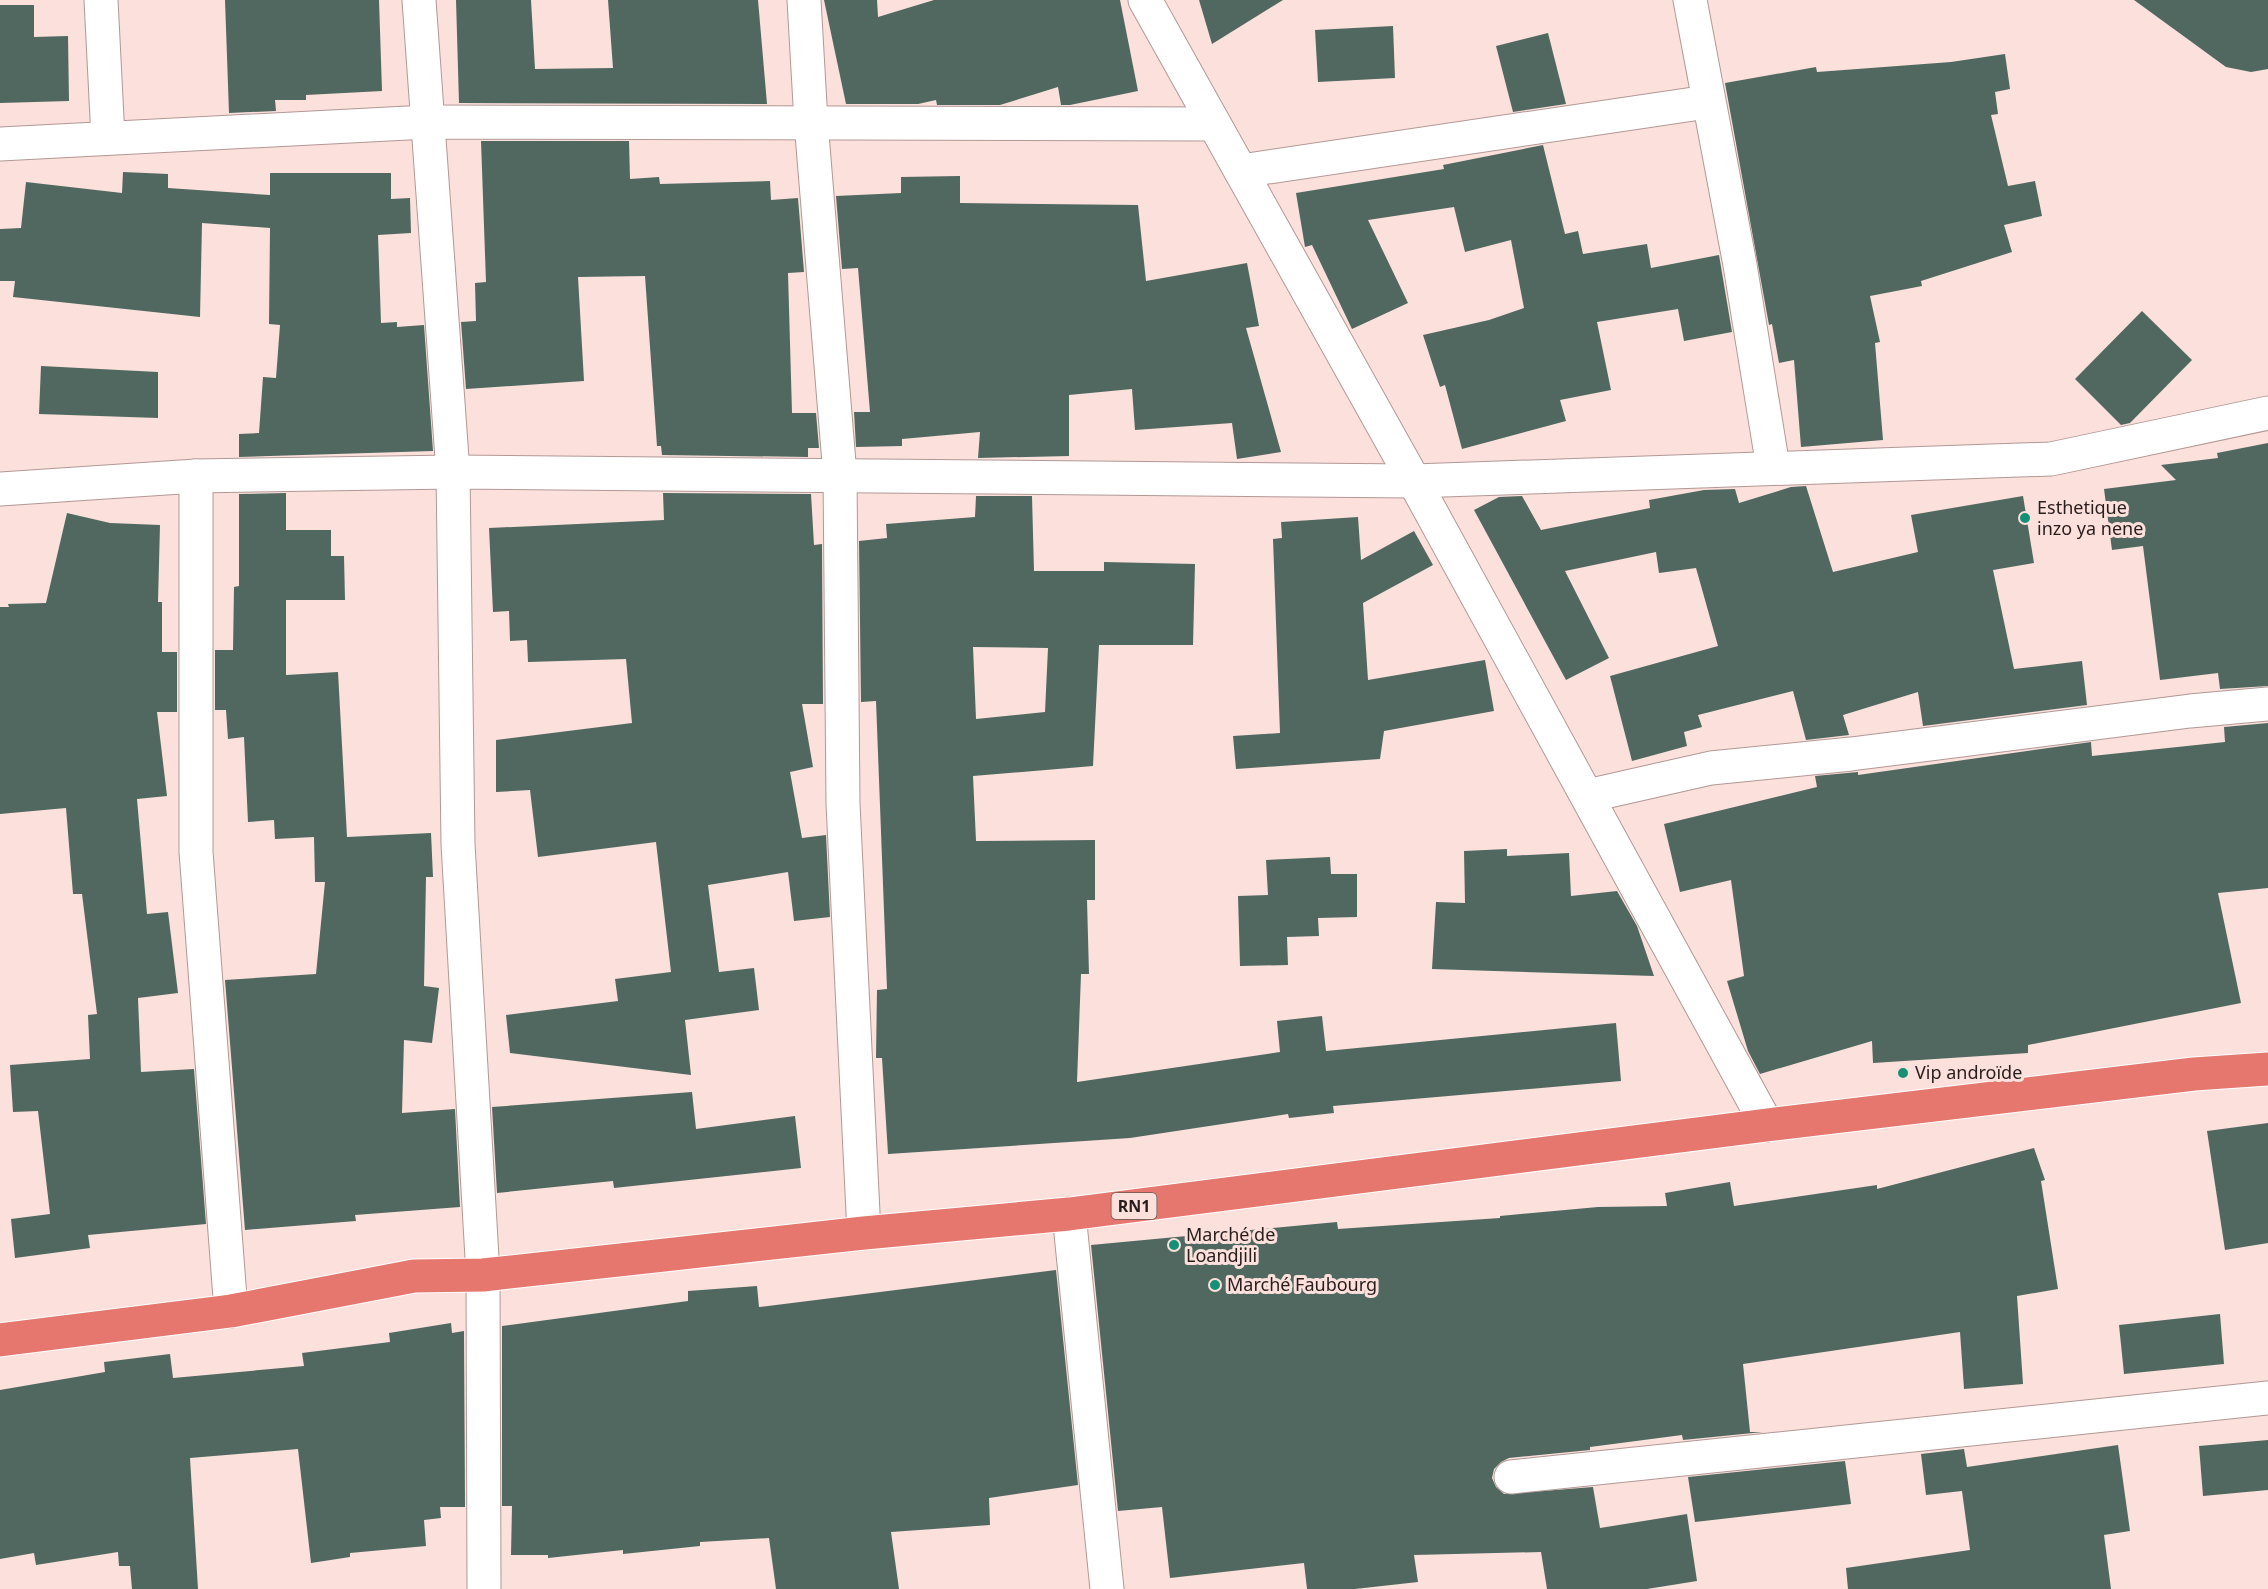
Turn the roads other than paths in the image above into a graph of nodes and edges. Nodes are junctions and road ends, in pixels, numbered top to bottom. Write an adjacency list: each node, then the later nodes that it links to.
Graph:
1 (101, 0): 10 (street)
2 (419, 0): 7 (street)
3 (804, 0): 8 (street)
4 (1145, 0): 9 (street)
5 (1690, 0): 6 (street)
6 (1707, 102): 12 (street); 14 (street)
7 (427, 122): 8 (street); 10 (street); 15 (street)
8 (811, 122): 9 (street); 16 (street)
9 (1214, 124): 12 (street)
10 (108, 138): 11 (street)
11 (0, 144)
12 (1240, 171): 18 (street)
13 (2268, 413): 14 (street)
14 (1773, 467): 18 (street)
15 (453, 472): 16 (street); 17 (street); 26 (street)
16 (840, 475): 18 (street); 25 (street)
17 (196, 476): 19 (street); 27 (street)
18 (1414, 482): 21 (street)
19 (0, 489)
20 (2268, 704): 21 (street)
21 (1587, 796): 23 (street)
22 (2268, 1069): 23 (highway, RN1)
23 (1767, 1125): 24 (highway, RN1)
24 (1069, 1214): 25 (highway, RN1); 32 (street)
25 (864, 1233): 26 (highway, RN1)
26 (483, 1275): 27 (highway, RN1); 31 (street)
27 (231, 1311): 28 (highway, RN1)
28 (0, 1340)
29 (2268, 1398): 30 (street)
30 (1511, 1477)
31 (484, 1589)
32 (1107, 1589)

